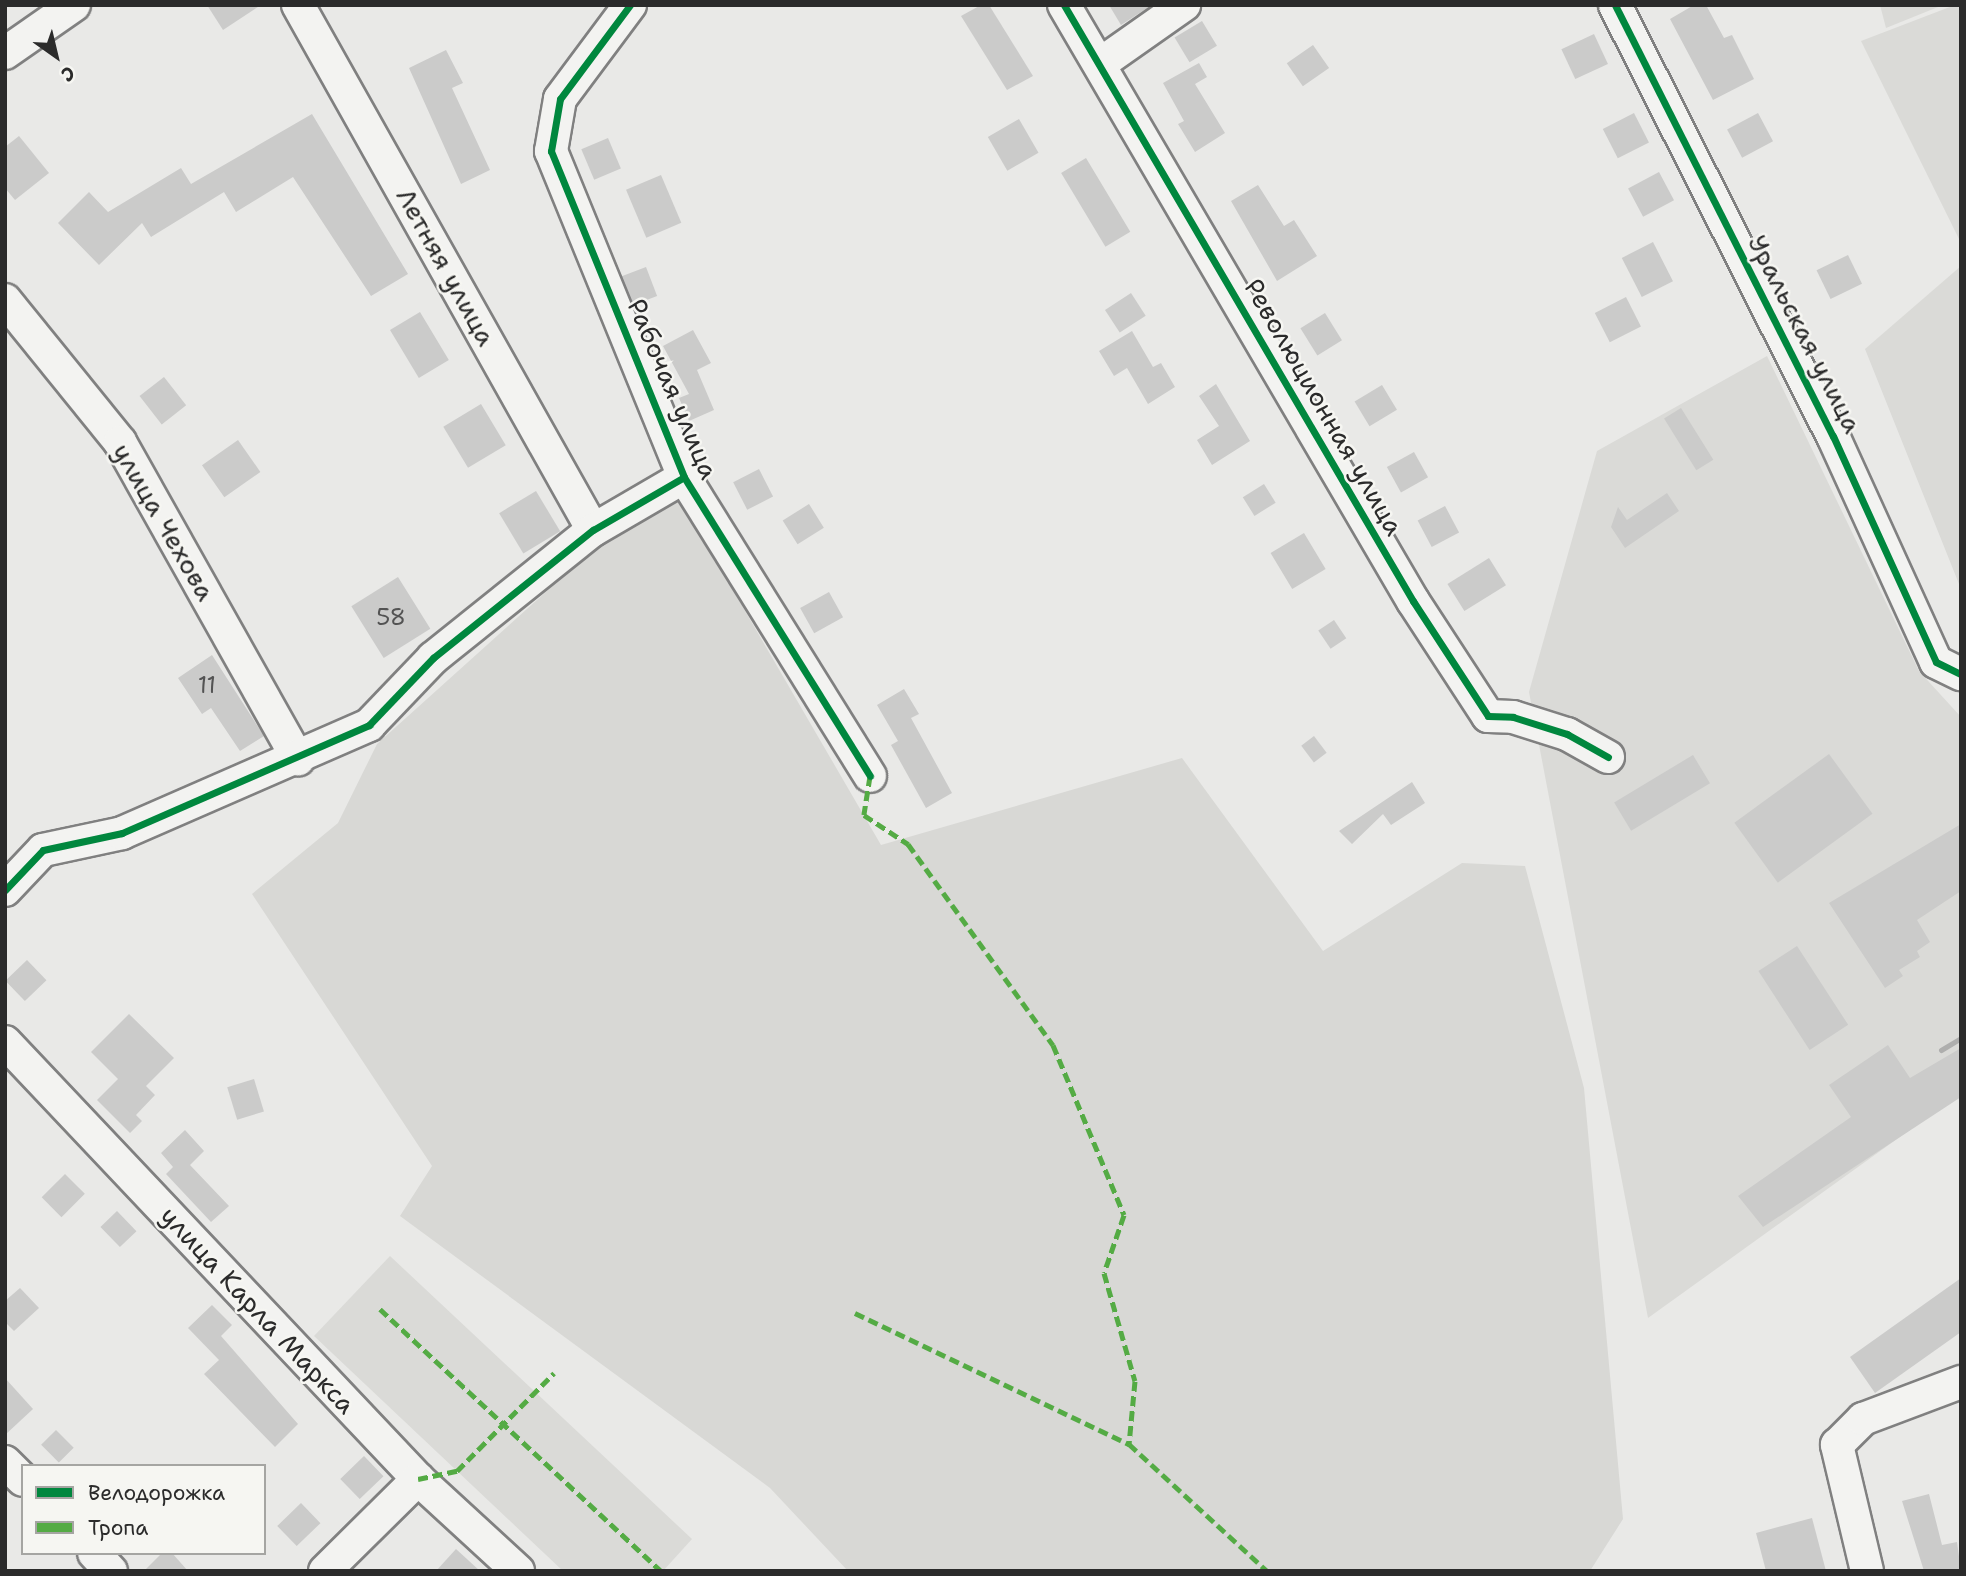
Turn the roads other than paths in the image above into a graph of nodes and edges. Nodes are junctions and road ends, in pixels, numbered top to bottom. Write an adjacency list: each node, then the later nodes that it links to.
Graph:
1 (74, 5): 7 (street)
2 (298, 5): 11 (street, Летняя улица)
3 (631, 5): 10 (street, Рабочая улица)
4 (1064, 5): 8 (street, Революционная улица)
5 (1184, 5): 8 (street)
6 (1615, 5): 12 (street, Уральская улица)
7 (5, 53)
8 (1100, 64): 13 (street, Революционная улица)
9 (5, 300): 14 (street, улица Чехова)
10 (684, 477): 11 (street); 15 (street, Рабочая улица)
11 (593, 530): 14 (street)
12 (1961, 674)
13 (1608, 757)
14 (298, 759): 16 (street)
15 (870, 776)
16 (5, 890)
17 (5, 1042): 21 (street, улица Карла Маркса)
18 (1961, 1382): 26 (street)
19 (5, 1462): 20 (street)
20 (21, 1478)
21 (418, 1479): 24 (street); 25 (street, улица Карла Маркса)
22 (96, 1555): 23 (street)
23 (111, 1571)
24 (325, 1571)
25 (518, 1571)
26 (1867, 1571)

